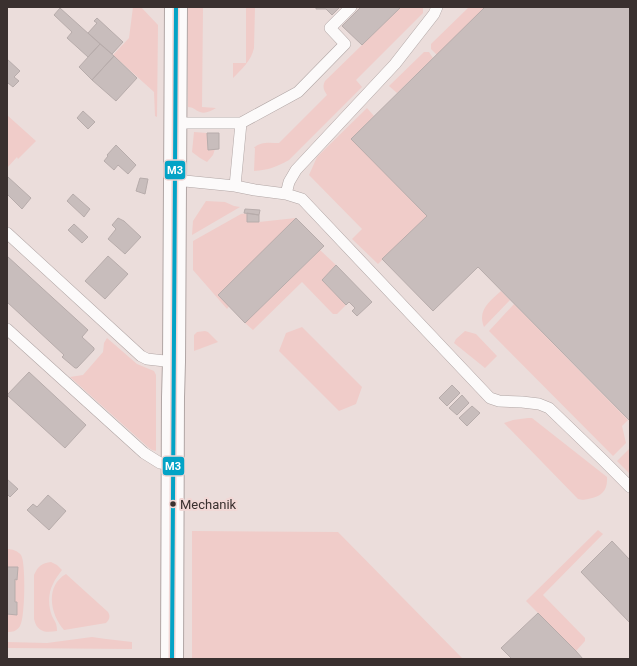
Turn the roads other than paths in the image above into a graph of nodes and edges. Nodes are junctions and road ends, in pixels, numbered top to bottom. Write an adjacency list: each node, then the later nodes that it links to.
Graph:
1 (176, 7): 4 (street)
2 (351, 7): 5 (lane)
3 (437, 7): 8 (lane)
4 (176, 123): 5 (lane); 6 (street)
5 (241, 123): 7 (lane)
6 (175, 180): 7 (lane); 11 (street)
7 (235, 186): 8 (lane)
8 (286, 194): 13 (lane)
9 (7, 233): 11 (lane)
10 (7, 329): 12 (lane)
11 (174, 362): 12 (street)
12 (174, 465): 14 (street)
13 (630, 487)
14 (172, 659)

